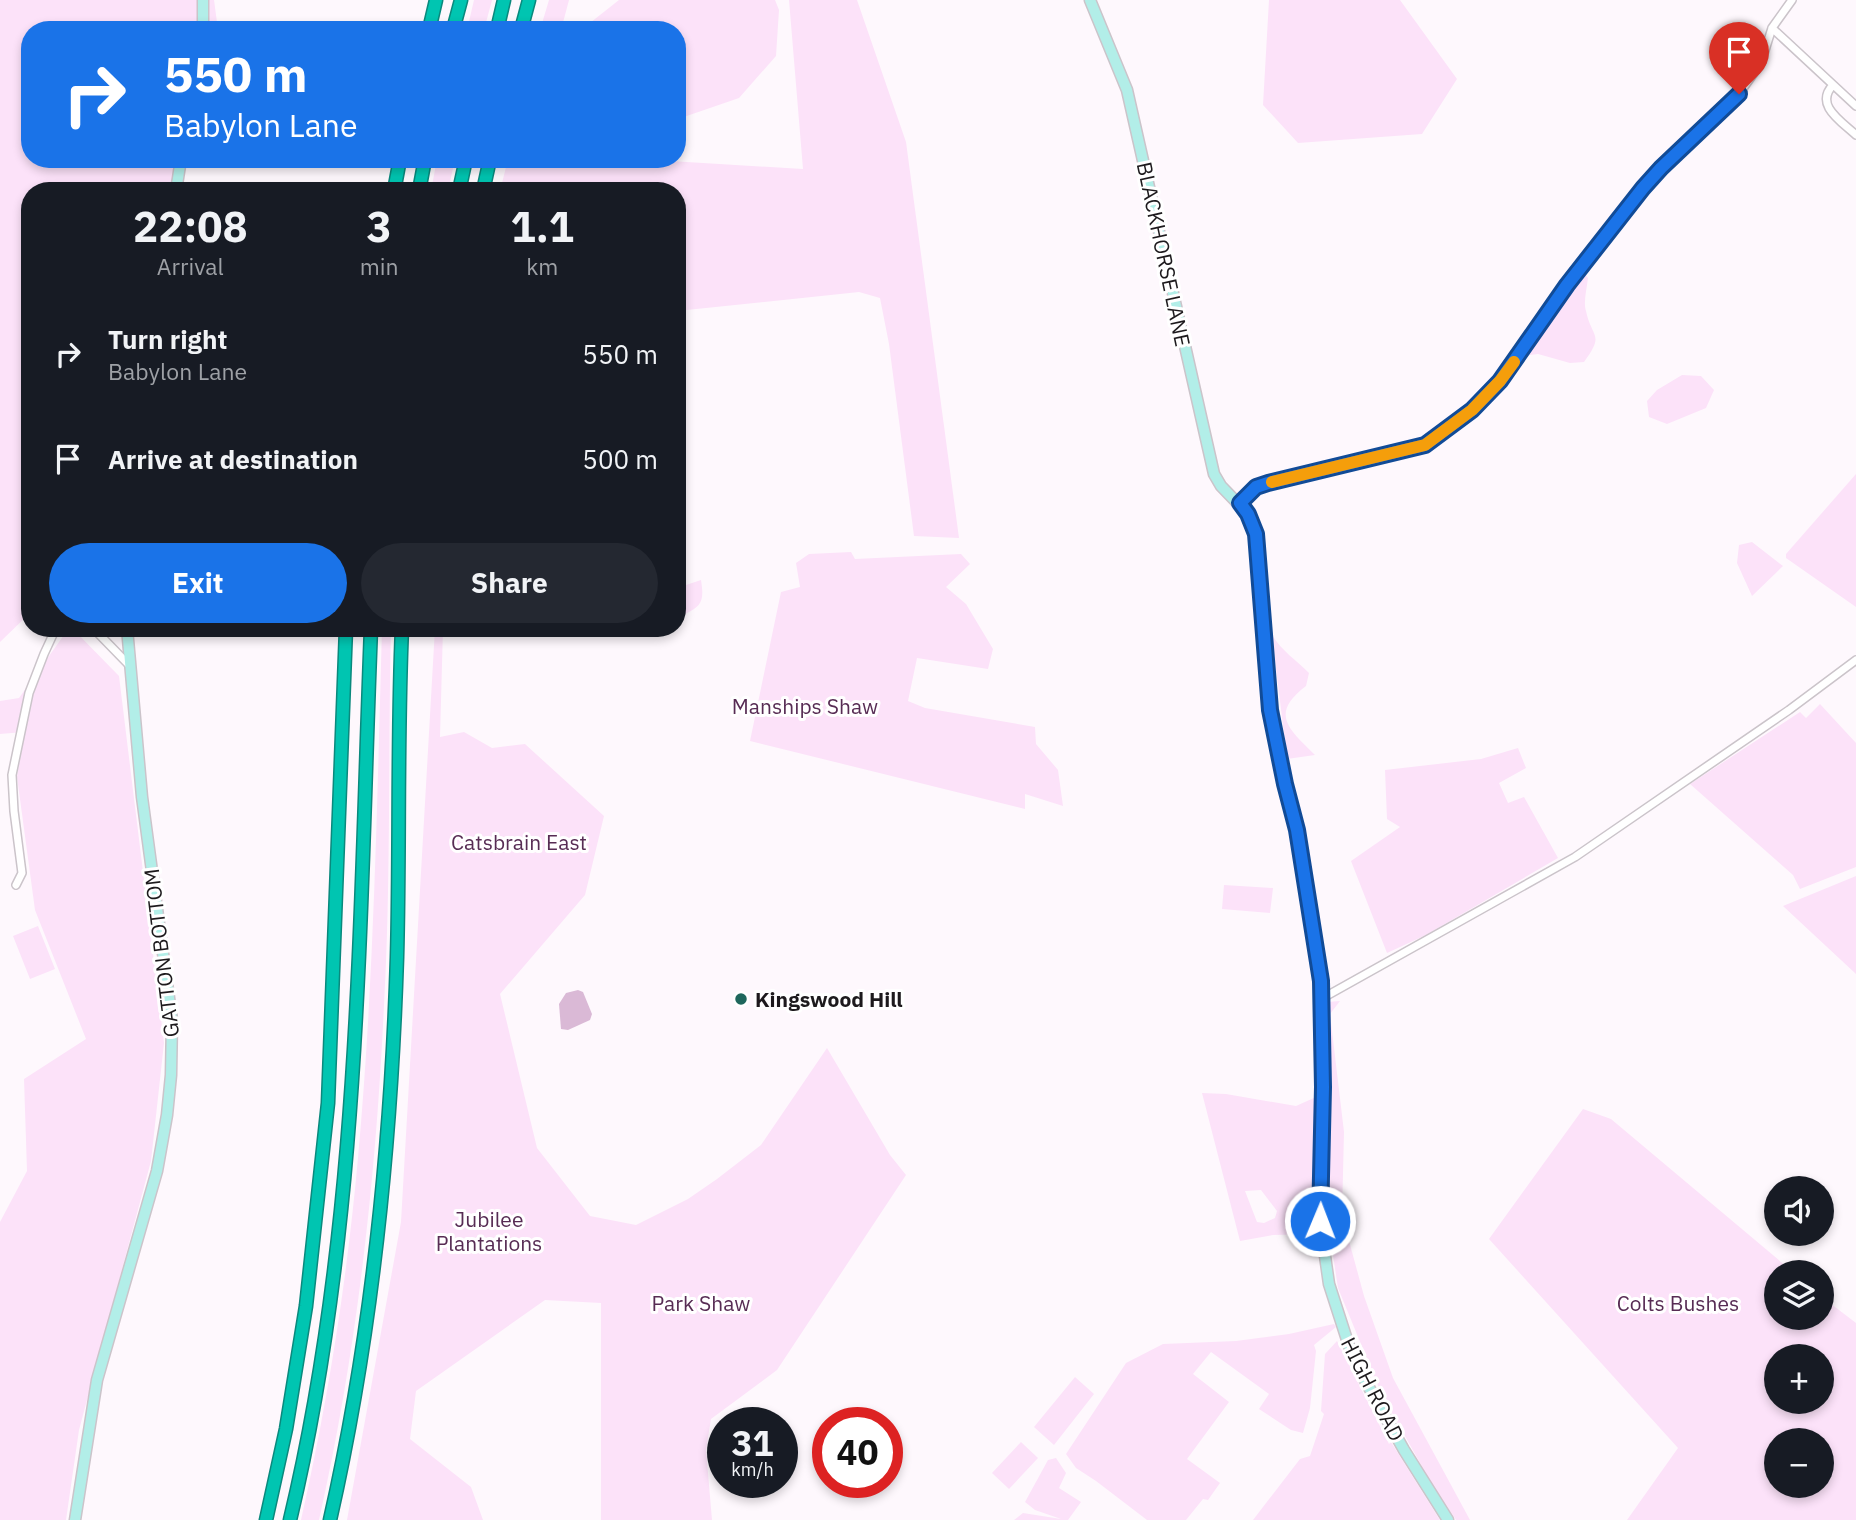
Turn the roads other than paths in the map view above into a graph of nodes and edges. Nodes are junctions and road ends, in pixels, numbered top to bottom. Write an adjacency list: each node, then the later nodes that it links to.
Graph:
1 (203, 0): 8 (street)
2 (436, 0): 9 (highway)
3 (461, 0): 10 (highway)
4 (504, 0): 11 (highway)
5 (529, 0): 12 (highway)
6 (1090, 0): 17 (street, BLACKHORSE LANE)
7 (1792, 0): 13 (street)
8 (203, 21)
9 (431, 21)
10 (455, 21)
11 (499, 21)
12 (523, 21)
13 (1772, 27): 14 (street); 17 (street)
14 (1833, 85): 15 (street); 16 (street)
15 (1856, 106)
16 (1856, 135)
17 (1240, 503): 29 (street, HIGH ROAD)
18 (52, 637): 28 (street)
19 (102, 637): 26 (street)
20 (128, 637): 26 (street, GATTON BOTTOM)
21 (346, 637): 31 (highway)
22 (371, 637): 32 (highway)
23 (402, 637): 27 (highway)
24 (409, 637): 27 (highway)
25 (1856, 660): 29 (street)
26 (130, 667): 30 (street, GATTON BOTTOM)
27 (399, 702): 33 (highway)
28 (16, 885)
29 (1321, 999): 34 (street, HIGH ROAD)
30 (75, 1520)
31 (266, 1520)
32 (290, 1520)
33 (330, 1520)
34 (1448, 1520)

